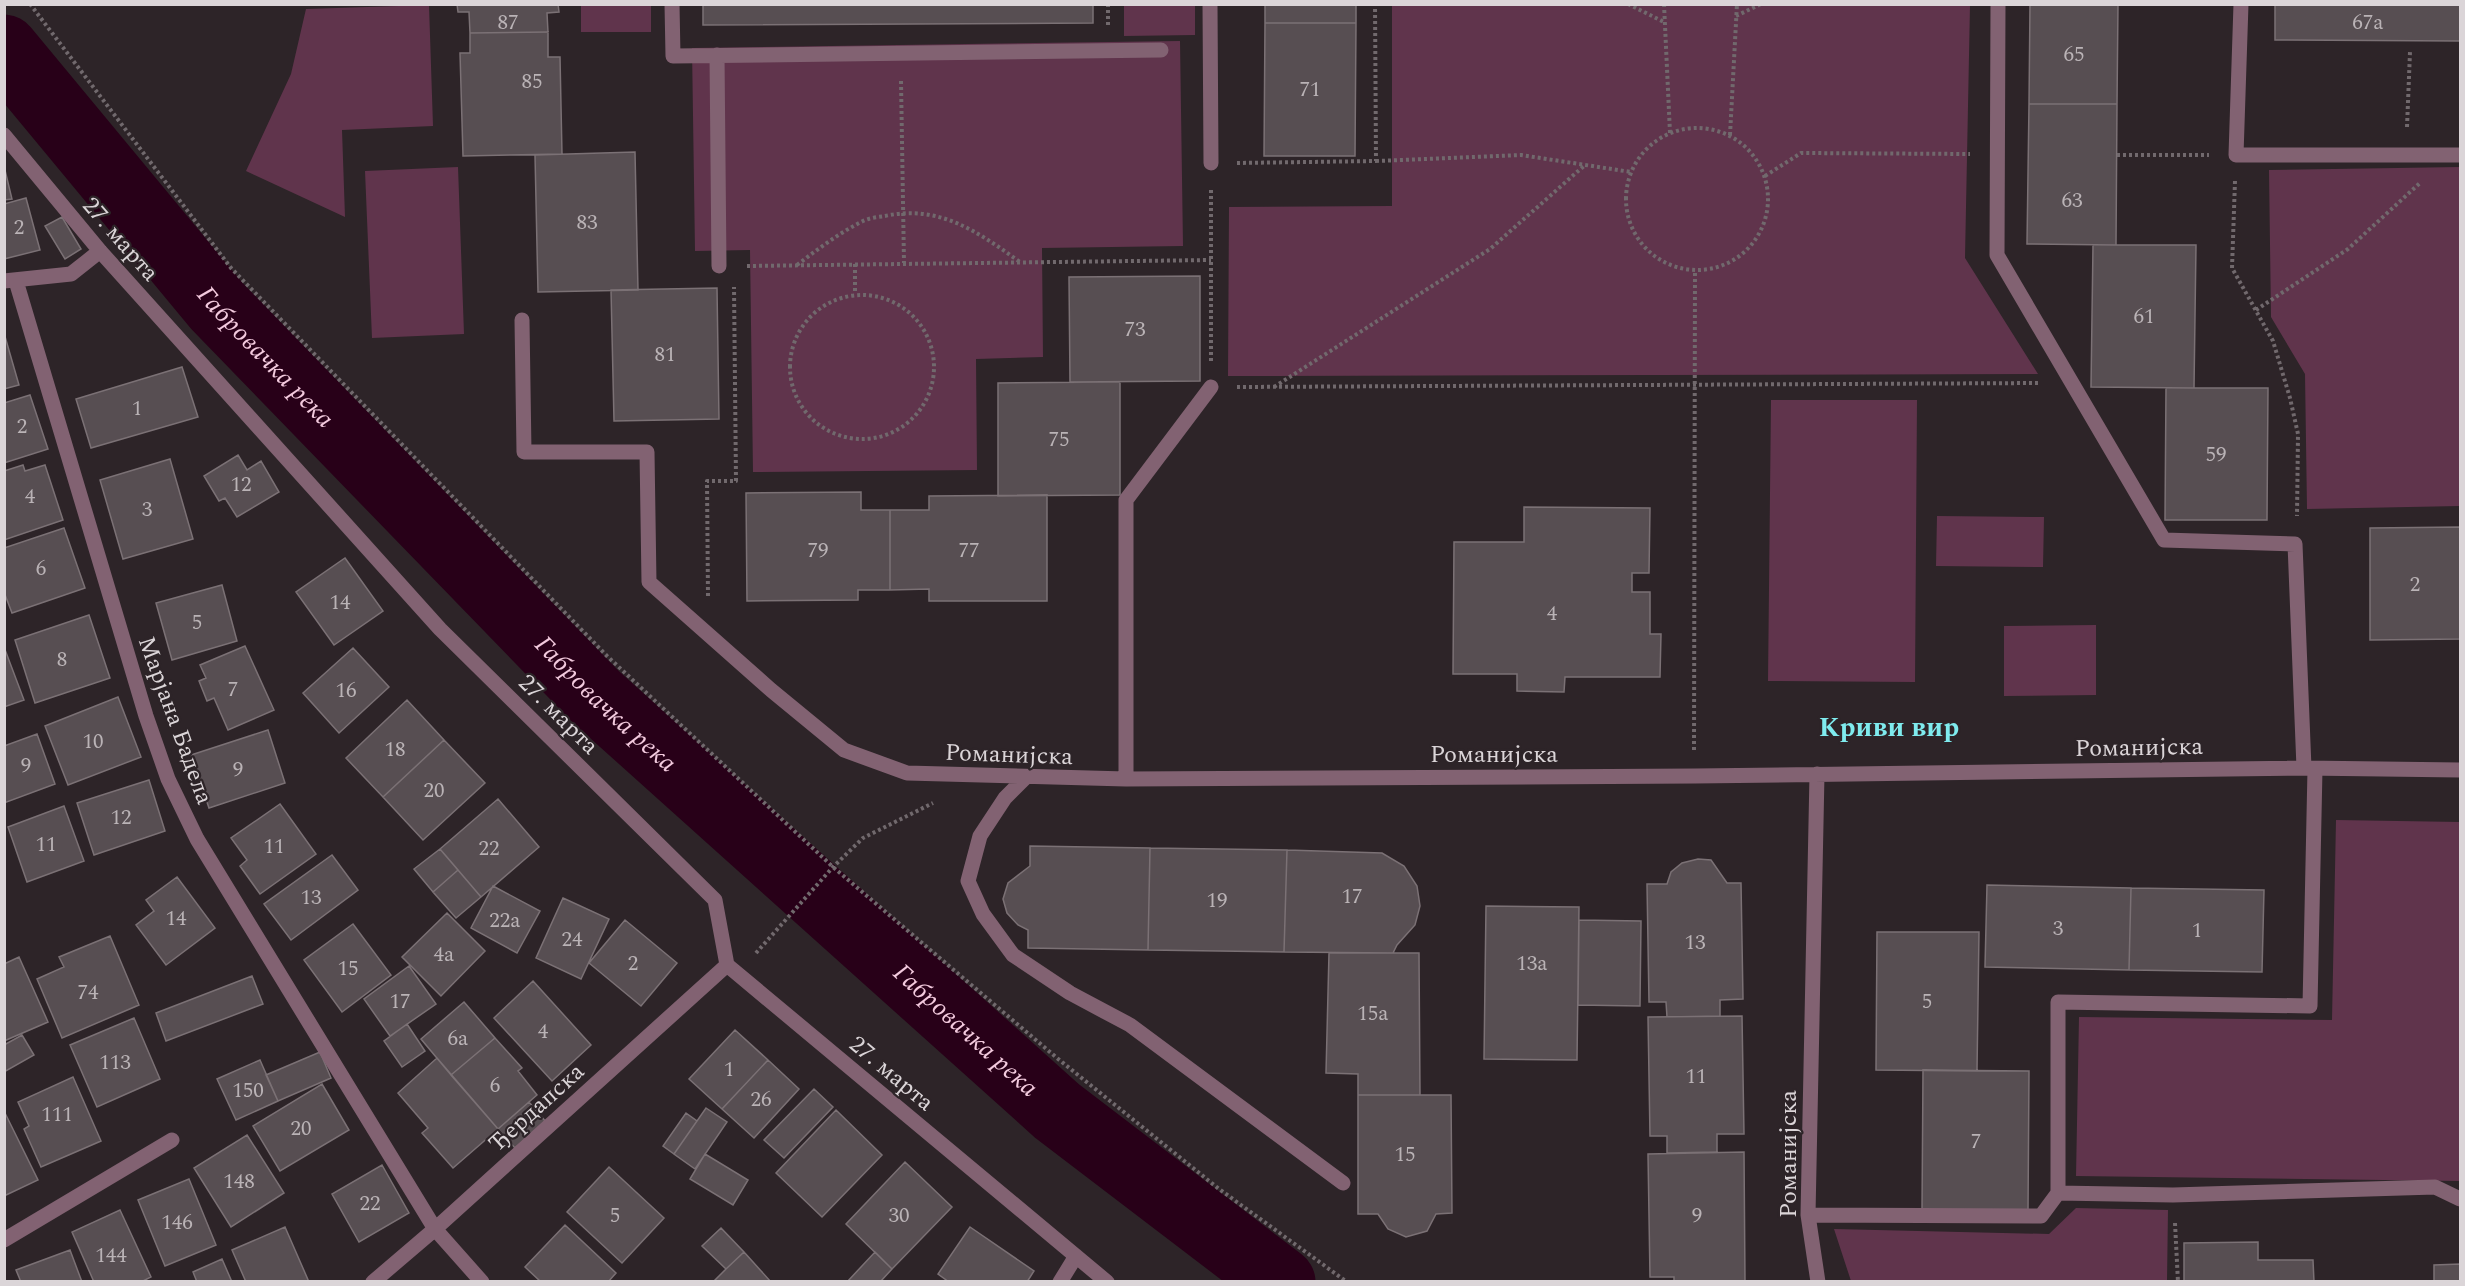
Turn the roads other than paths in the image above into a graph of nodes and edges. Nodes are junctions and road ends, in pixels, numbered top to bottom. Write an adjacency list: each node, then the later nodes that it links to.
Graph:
1 (672, 4): 6 (street)
2 (1210, 4): 9 (street)
3 (1998, 4): 15 (street)
4 (2241, 4): 8 (street)
5 (1161, 50): 6 (street)
6 (717, 55): 11 (street)
7 (4, 135): 10 (street, 27. марта)
8 (2455, 155)
9 (1211, 163)
10 (100, 251): 12 (street); 20 (street, 27. марта)
11 (727, 266)
12 (10, 281): 26 (street, Марјана Бадела)
13 (522, 320): 18 (street, Романијска)
14 (1211, 387): 19 (street)
15 (2310, 768): 16 (street, Романијска); 17 (street, Романијска); 23 (street)
16 (2460, 770)
17 (1817, 774): 19 (street, Романијска); 25 (street, Романијска)
18 (1025, 778): 19 (street, Романијска); 22 (street)
19 (1126, 779)
20 (727, 965): 26 (street, Ђердапска); 28 (street, 27. марта)
21 (172, 1140): 27 (street)
22 (1343, 1183)
23 (2058, 1192): 24 (street); 25 (street)
24 (2460, 1199)
25 (1808, 1215): 33 (street, Романијска)
26 (435, 1229): 29 (street, Ђердапска); 30 (street, Марјана Бадела)
27 (4, 1240)
28 (1076, 1256): 31 (street); 32 (street, 27. марта)
29 (373, 1281)
30 (482, 1281)
31 (1060, 1281)
32 (1107, 1281)
33 (1818, 1281)

